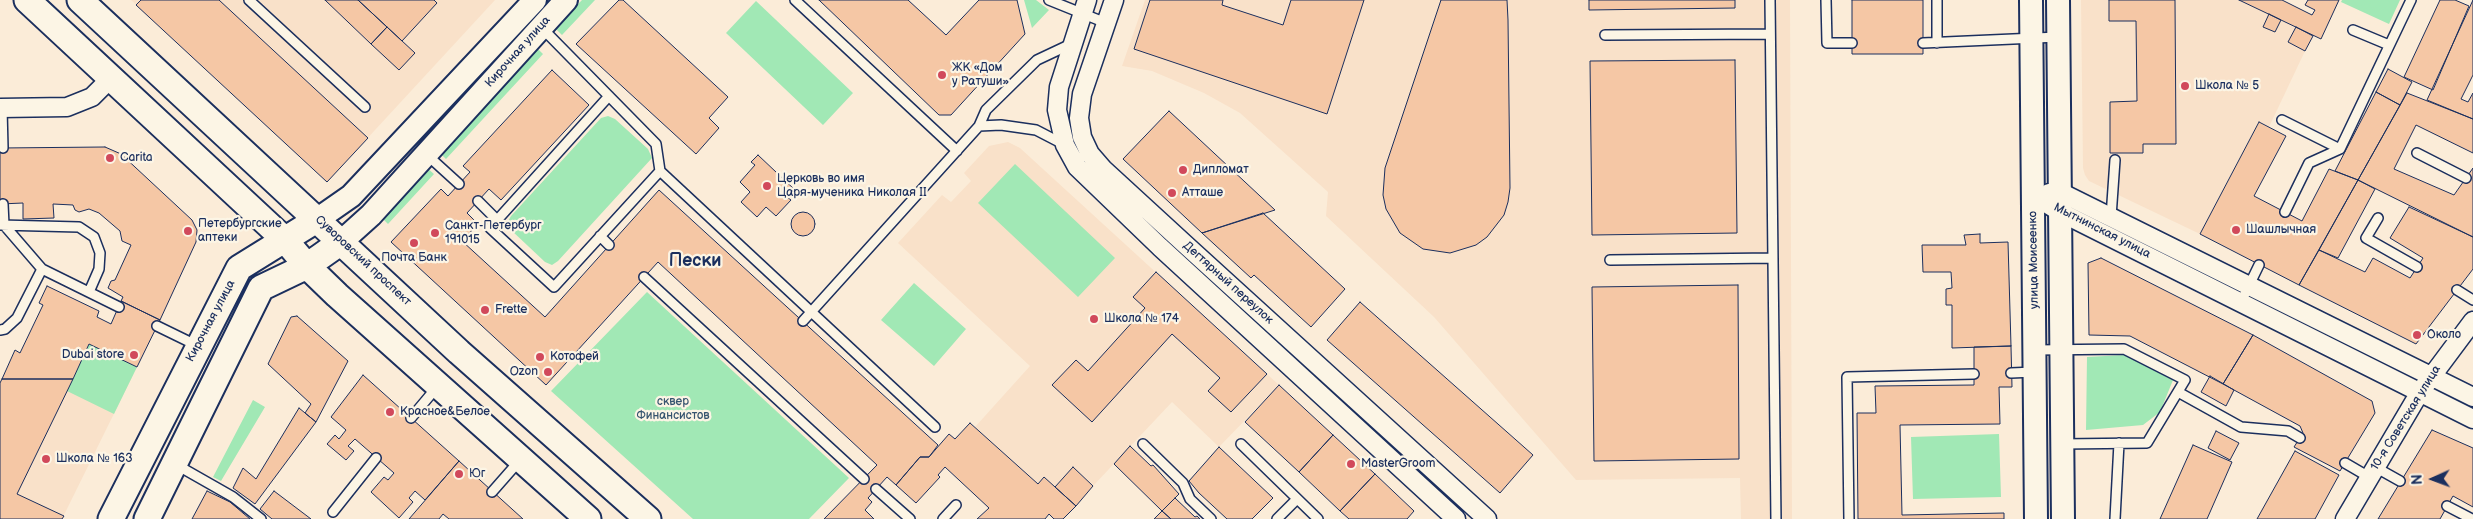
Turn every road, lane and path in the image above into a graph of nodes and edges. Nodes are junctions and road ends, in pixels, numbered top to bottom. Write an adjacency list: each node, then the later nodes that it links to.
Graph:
1 (27, 0): 27 (main road)
2 (80, 0): 50 (main road, Суворовский проспект)
3 (249, 0): 29 (lane)
4 (566, 0): 15 (street, Кирочная улица)
5 (795, 0): 36 (lane)
6 (1049, 0): 14 (lane)
7 (1114, 0): 16 (street, Дегтярный переулок)
8 (1770, 0): 18 (lane)
9 (1826, 0): 23 (lane)
10 (1937, 0): 24 (lane)
11 (2031, 0): 21 (street, улица Моисеенко)
12 (2058, 0): 20 (street)
13 (2410, 0): 26 (lane)
14 (1085, 7): 16 (lane); 22 (street, Дегтярный переулок)
15 (533, 15): 28 (lane); 38 (street, Кирочная улица); 50 (street, Кирочная улица)
16 (1106, 23): 53 (street, Дегтярный переулок)
17 (2353, 30): 26 (lane)
18 (1770, 34): 19 (lane); 59 (lane)
19 (1605, 35)
20 (2058, 37): 21 (lane); 45 (street)
21 (2032, 38): 24 (lane); 43 (street, улица Моисеенко)
22 (1074, 42): 32 (lane); 33 (street, Дегтярный переулок)
23 (1852, 43)
24 (1937, 43): 25 (lane)
25 (1923, 44)
26 (2389, 44): 35 (lane)
27 (111, 78): 30 (street); 55 (main road)
28 (609, 96): 40 (lane); 51 (lane)
29 (365, 107)
30 (1, 108): 34 (lane)
31 (2282, 120): 35 (lane)
32 (979, 126): 33 (lane); 36 (lane)
33 (1065, 145): 58 (street, Дегтярный переулок)
34 (3, 148)
35 (2340, 149): 47 (lane)
36 (957, 151): 72 (lane)
37 (2417, 153): 41 (lane)
38 (426, 154): 42 (lane); 56 (street, Кирочная улица)
39 (2115, 160): 48 (lane)
40 (660, 171): 54 (lane); 72 (lane)
41 (2466, 178)
42 (459, 184)
43 (2033, 195): 45 (street, Мытнинская улица); 79 (street, улица Моисеенко)
44 (478, 201): 51 (lane)
45 (2060, 202): 48 (street, Мытнинская улица); 70 (street, Мытнинская улица); 80 (street)
46 (3, 204): 52 (lane)
47 (2285, 212)
48 (2111, 217): 66 (street, Мытнинская улица)
49 (2378, 218): 63 (lane)
50 (318, 219): 55 (main road, Кирочная улица); 56 (main road, Суворовский проспект)
51 (497, 220): 54 (lane)
52 (2, 225): 64 (lane); 68 (lane)
53 (1173, 233): 58 (lane); 78 (street, Дегтярный переулок)
54 (600, 236): 57 (lane)
55 (285, 240): 62 (main road); 77 (main road, Кирочная улица)
56 (341, 242): 62 (main road, Кирочная улица); 116 (main road, Суворовский проспект)
57 (610, 245)
58 (1160, 247): 81 (street, Дегтярный переулок)
59 (1773, 258): 60 (lane); 124 (lane)
60 (1610, 260)
61 (2259, 265): 66 (lane)
62 (306, 266): 86 (main road); 101 (main road, Кирочная улица)
63 (2417, 267)
64 (42, 268): 68 (lane); 76 (lane)
65 (644, 277): 103 (lane)
66 (2249, 286): 70 (lane); 85 (street, Мытнинская улица)
67 (2457, 290): 69 (lane)
68 (89, 292): 71 (lane)
69 (2473, 300)
70 (2241, 302): 88 (street, Мытнинская улица)
71 (119, 307)
72 (812, 312): 74 (lane); 92 (lane)
73 (2473, 320): 85 (street, 10-я Советская улица)
74 (803, 321)
75 (157, 326): 77 (lane)
76 (0, 330)
77 (198, 347): 112 (main road, Кирочная улица)
78 (1300, 349): 81 (lane); 109 (street, Дегтярный переулок)
79 (2035, 350): 80 (lane); 82 (street, улица Моисеенко)
80 (2062, 350): 87 (lane); 97 (street)
81 (1287, 363): 122 (street, Дегтярный переулок)
82 (2035, 372): 83 (lane); 126 (street, улица Моисеенко)
83 (2012, 373)
84 (1974, 374): 125 (lane)
85 (2431, 376): 88 (street, 10-я Советская улица); 89 (street, Мытнинская улица)
86 (438, 385): 90 (lane); 99 (main road)
87 (2178, 392): 93 (lane); 94 (lane)
88 (2420, 392): 91 (street, Мытнинская улица); 102 (street, 10-я Советская улица)
89 (2473, 397)
90 (411, 418)
91 (2473, 419)
92 (935, 427)
93 (2300, 438)
94 (2119, 443): 97 (lane); 128 (lane)
95 (1143, 444): 119 (lane)
96 (1240, 444): 107 (lane)
97 (2062, 444): 127 (street)
98 (376, 458): 111 (lane)
99 (521, 459): 106 (lane); 115 (main road)
100 (2345, 463): 102 (lane)
101 (174, 464): 113 (main road, Кирочная улица); 114 (lane)
102 (2372, 472): 104 (lane); 129 (street, 10-я Советская улица)
103 (864, 479)
104 (2400, 481)
105 (876, 489): 117 (lane)
106 (492, 492)
107 (1297, 499): 120 (lane); 121 (lane)
108 (956, 505): 118 (lane)
109 (1471, 505): 122 (street); 123 (street, Дегтярный переулок)
110 (2448, 506): 130 (lane)
111 (333, 512)
112 (111, 519)
113 (147, 519)
114 (261, 519)
115 (588, 519)
116 (648, 519)
117 (910, 519)
118 (943, 519)
119 (1211, 519)
120 (1277, 519)
121 (1318, 519)
122 (1457, 519)
123 (1487, 519)
124 (1776, 519)
125 (1849, 519)
126 (2036, 519)
127 (2063, 519)
128 (2115, 519)
129 (2345, 519)
130 (2472, 519)

